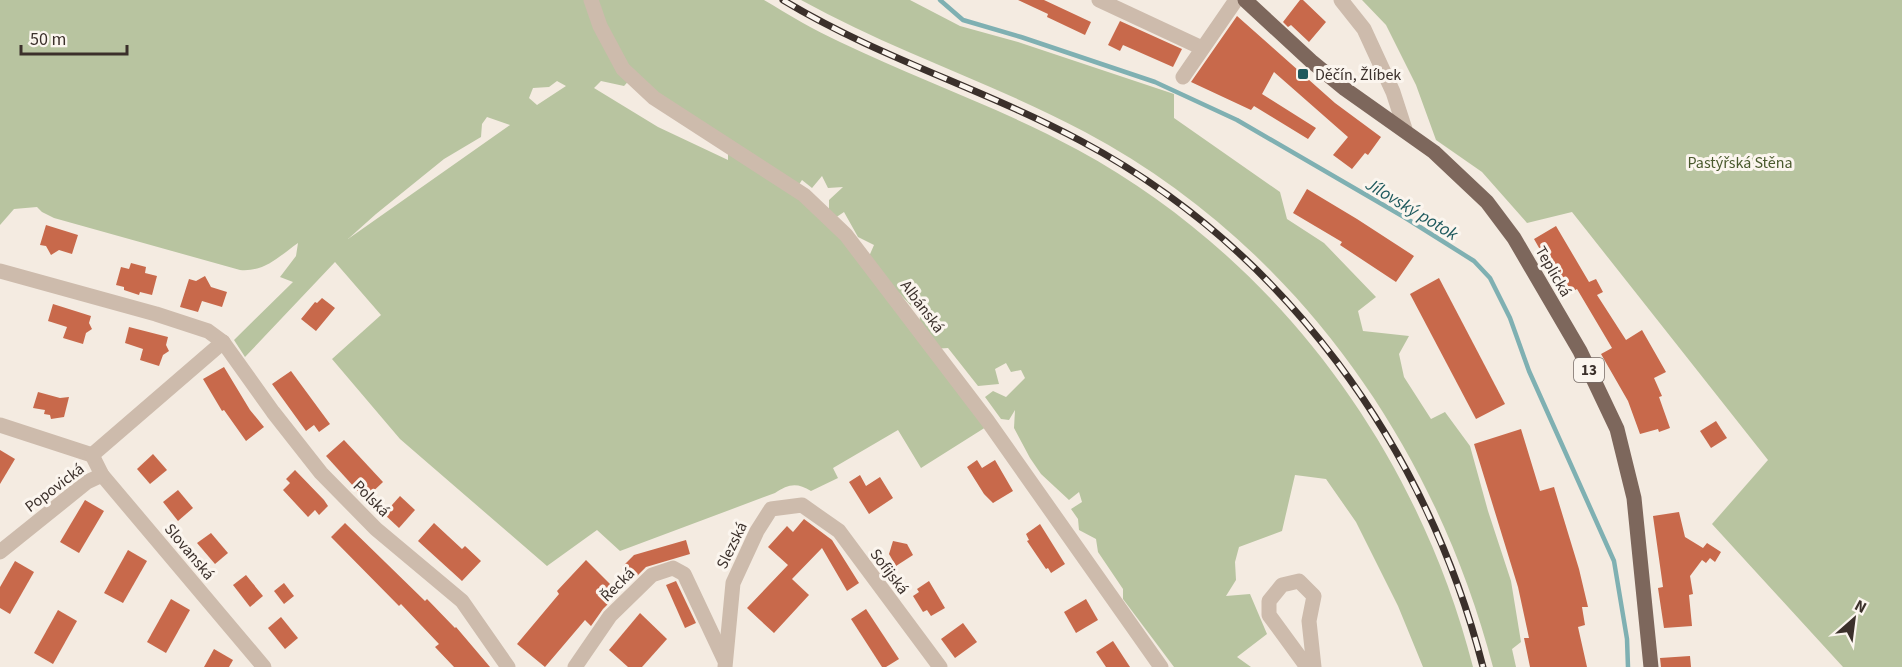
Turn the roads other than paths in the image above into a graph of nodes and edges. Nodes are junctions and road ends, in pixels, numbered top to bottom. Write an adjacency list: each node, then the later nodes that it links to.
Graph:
1 (591, 0): 21 (street, Albánská)
2 (1099, 0): 6 (street)
3 (1236, 0): 6 (street)
4 (1245, 0): 8 (main road, Teplická / 13)
5 (1341, 0): 8 (street)
6 (1202, 48): 7 (street)
7 (1183, 76)
8 (1405, 129): 24 (main road, Teplická / 13)
9 (0, 271): 10 (street, Polská)
10 (223, 342): 12 (street); 18 (street, Polská)
11 (0, 425): 12 (street)
12 (92, 455): 13 (street, Slovanská)
13 (102, 475): 15 (street, Popovická); 17 (street, Slovanská)
14 (802, 505): 16 (street, Slezská); 20 (street, Sofijská)
15 (0, 552)
16 (725, 663): 19 (street, Řecká)
17 (264, 667)
18 (508, 667)
19 (575, 667)
20 (940, 667)
21 (1161, 667)
22 (1307, 667): 23 (street)
23 (1314, 667)
24 (1651, 667)

